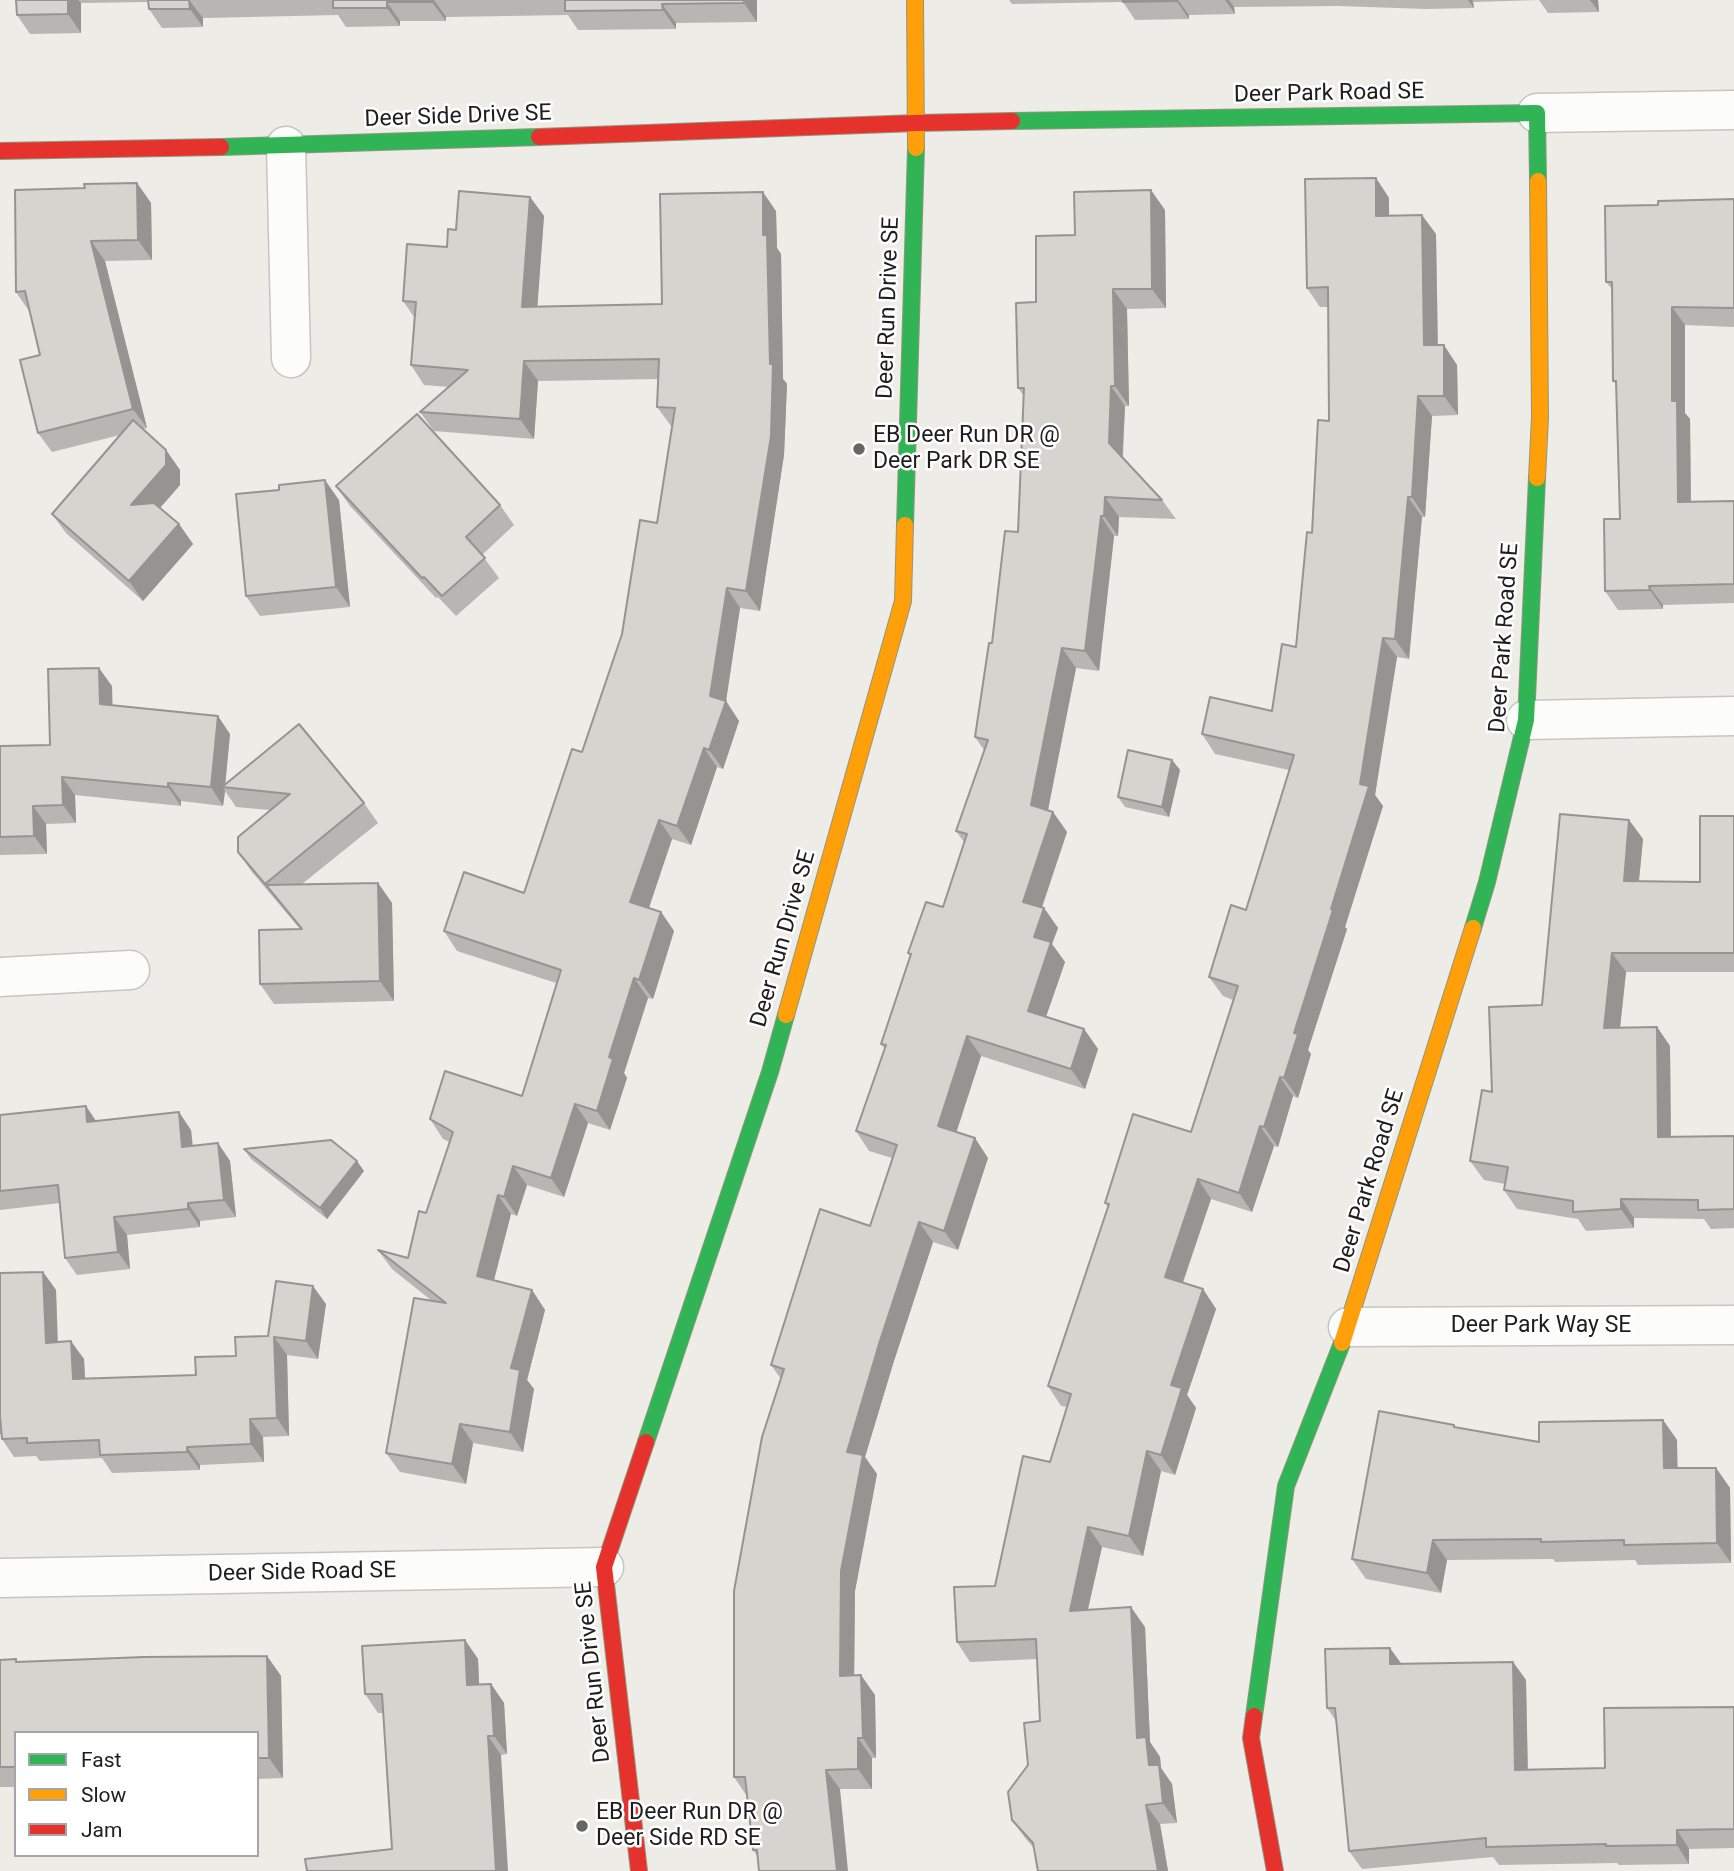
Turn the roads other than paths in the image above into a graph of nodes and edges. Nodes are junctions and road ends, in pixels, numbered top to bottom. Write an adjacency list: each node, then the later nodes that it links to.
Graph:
1 (915, 0): 4 (street, Deer Run Drive SE)
2 (1734, 110): 3 (street)
3 (1537, 113): 4 (street, Deer Park Road SE); 9 (street, Deer Park Road SE)
4 (917, 123): 5 (street, Deer Side Drive SE); 14 (street, Deer Run Drive SE)
5 (286, 146): 6 (street, Deer Side Drive SE); 7 (street)
6 (0, 150)
7 (291, 358)
8 (1734, 716): 9 (street)
9 (1527, 720): 13 (street, Deer Park Road SE)
10 (130, 970): 11 (street)
11 (0, 977)
12 (1734, 1325): 13 (street, Deer Park Way SE)
13 (1348, 1327): 17 (street, Deer Park Road SE)
14 (604, 1567): 15 (street, Deer Side Road SE); 16 (street, Deer Run Drive SE)
15 (0, 1578)
16 (639, 1871)
17 (1275, 1871)

